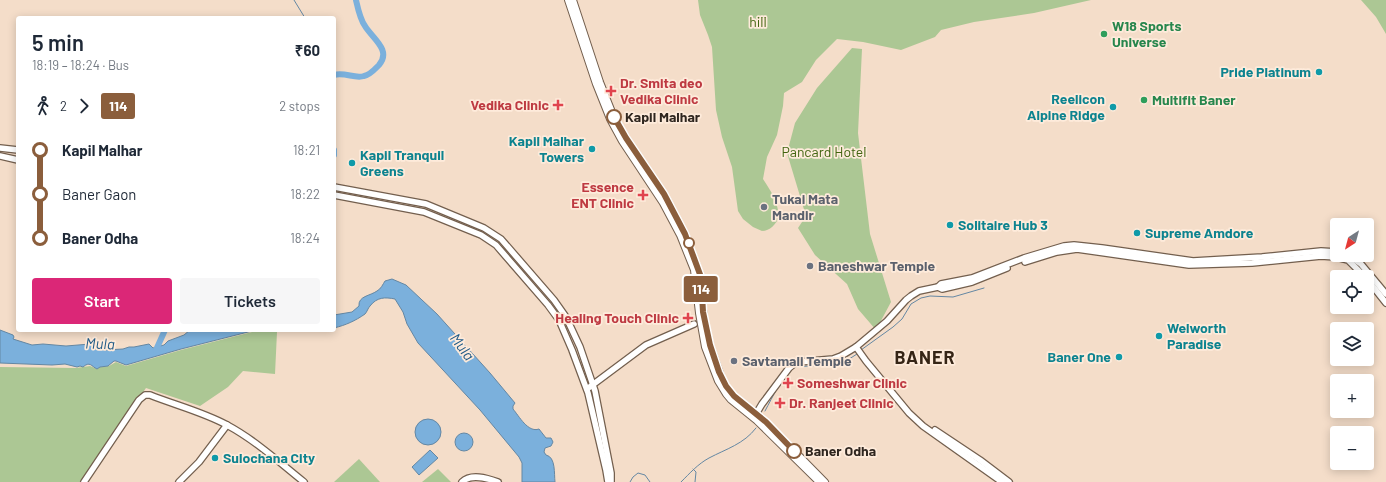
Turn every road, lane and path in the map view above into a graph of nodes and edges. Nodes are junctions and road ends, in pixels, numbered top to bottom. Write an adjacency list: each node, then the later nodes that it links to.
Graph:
1 (568, 0): 18 (main road)
2 (573, 0): 18 (main road)
3 (0, 148): 4 (street)
4 (16, 150)
5 (0, 156): 6 (street)
6 (16, 160)
7 (336, 187): 9 (street)
8 (336, 196): 10 (street)
9 (492, 232): 10 (street); 20 (street)
10 (488, 239): 21 (street)
11 (1330, 252): 14 (street)
12 (1358, 262): 16 (street)
13 (1358, 270): 14 (street)
14 (938, 287): 19 (street)
15 (1374, 288): 17 (street)
16 (1386, 294)
17 (1386, 303)
18 (701, 322): 20 (street); 22 (main road); 33 (main road)
19 (856, 348): 22 (street); 23 (street)
20 (593, 384): 21 (street); 25 (street)
21 (587, 389): 25 (street)
22 (756, 414): 34 (main road)
23 (921, 423): 35 (street); 36 (street)
24 (228, 425): 26 (street); 27 (street); 28 (street)
25 (609, 472): 31 (street); 32 (street)
26 (84, 482)
27 (179, 482)
28 (304, 482)
29 (462, 482): 30 (street)
30 (497, 482)
31 (608, 482)
32 (611, 482)
33 (819, 482)
34 (825, 482)
35 (1002, 482)
36 (1009, 482)

